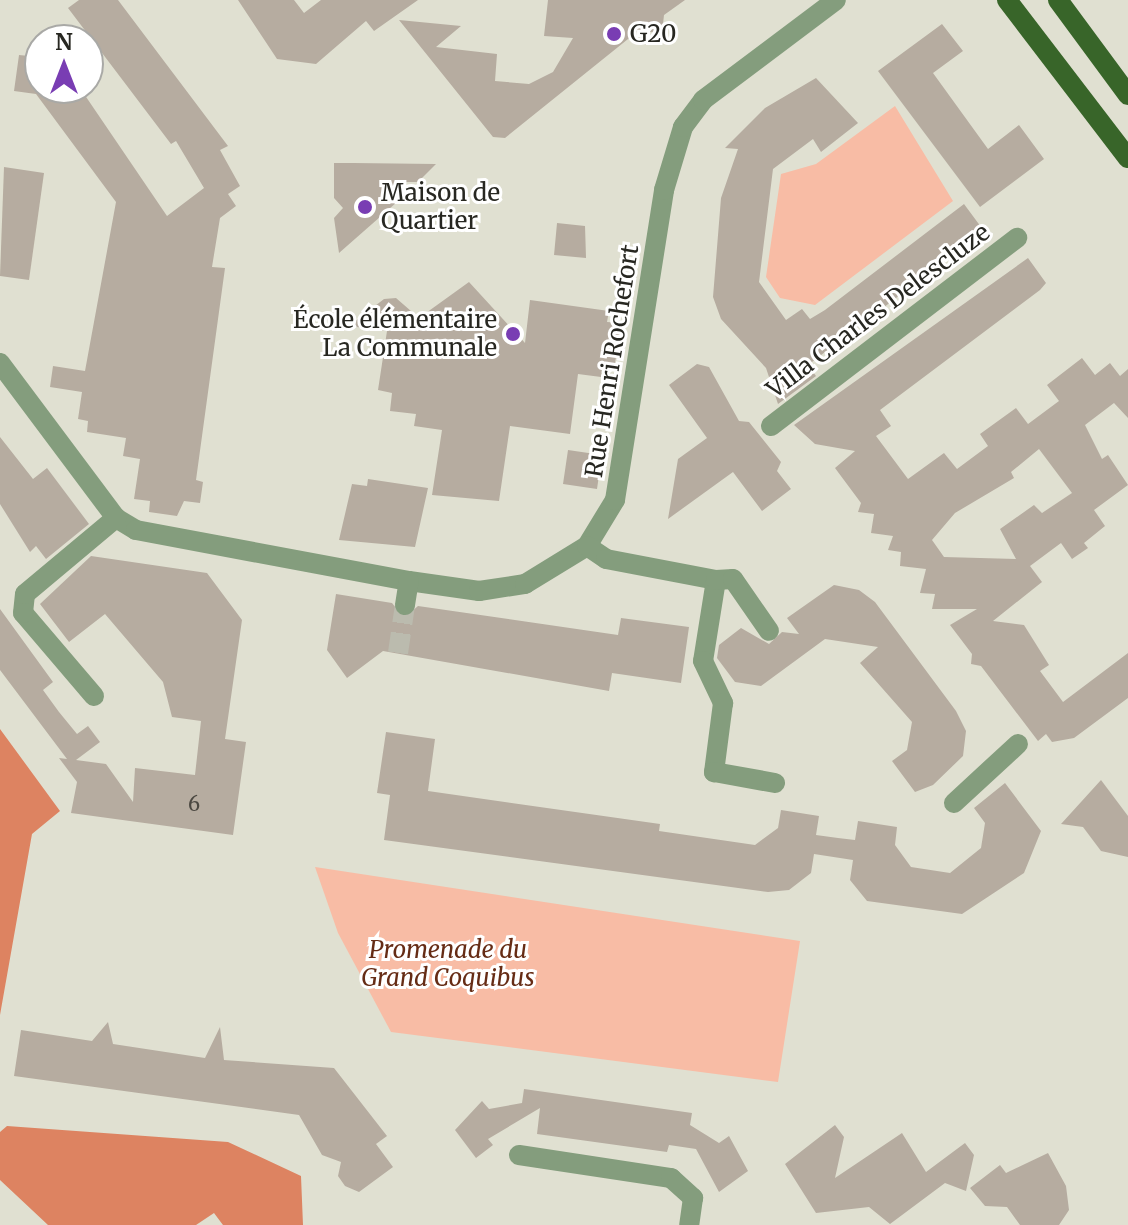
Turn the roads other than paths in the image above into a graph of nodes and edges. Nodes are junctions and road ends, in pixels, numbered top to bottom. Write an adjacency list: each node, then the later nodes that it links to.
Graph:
1 (836, 0): 10 (street, Rue Henri Rochefort)
2 (1007, 0): 5 (main road)
3 (1058, 0): 4 (main road)
4 (1128, 95)
5 (1128, 158)
6 (1017, 238): 8 (street, Villa Charles Delescluze)
7 (0, 363): 9 (street, Rue Henri Rochefort)
8 (771, 426)
9 (116, 518): 12 (street, Rue Henri Rochefort); 15 (street)
10 (587, 546): 11 (street); 12 (street, Rue Henri Rochefort)
11 (716, 580): 14 (street); 17 (street)
12 (409, 581): 13 (street)
13 (405, 605)
14 (769, 631)
15 (94, 696)
16 (1018, 744): 18 (street)
17 (775, 783)
18 (954, 803)
19 (519, 1155): 20 (street)
20 (689, 1225)

